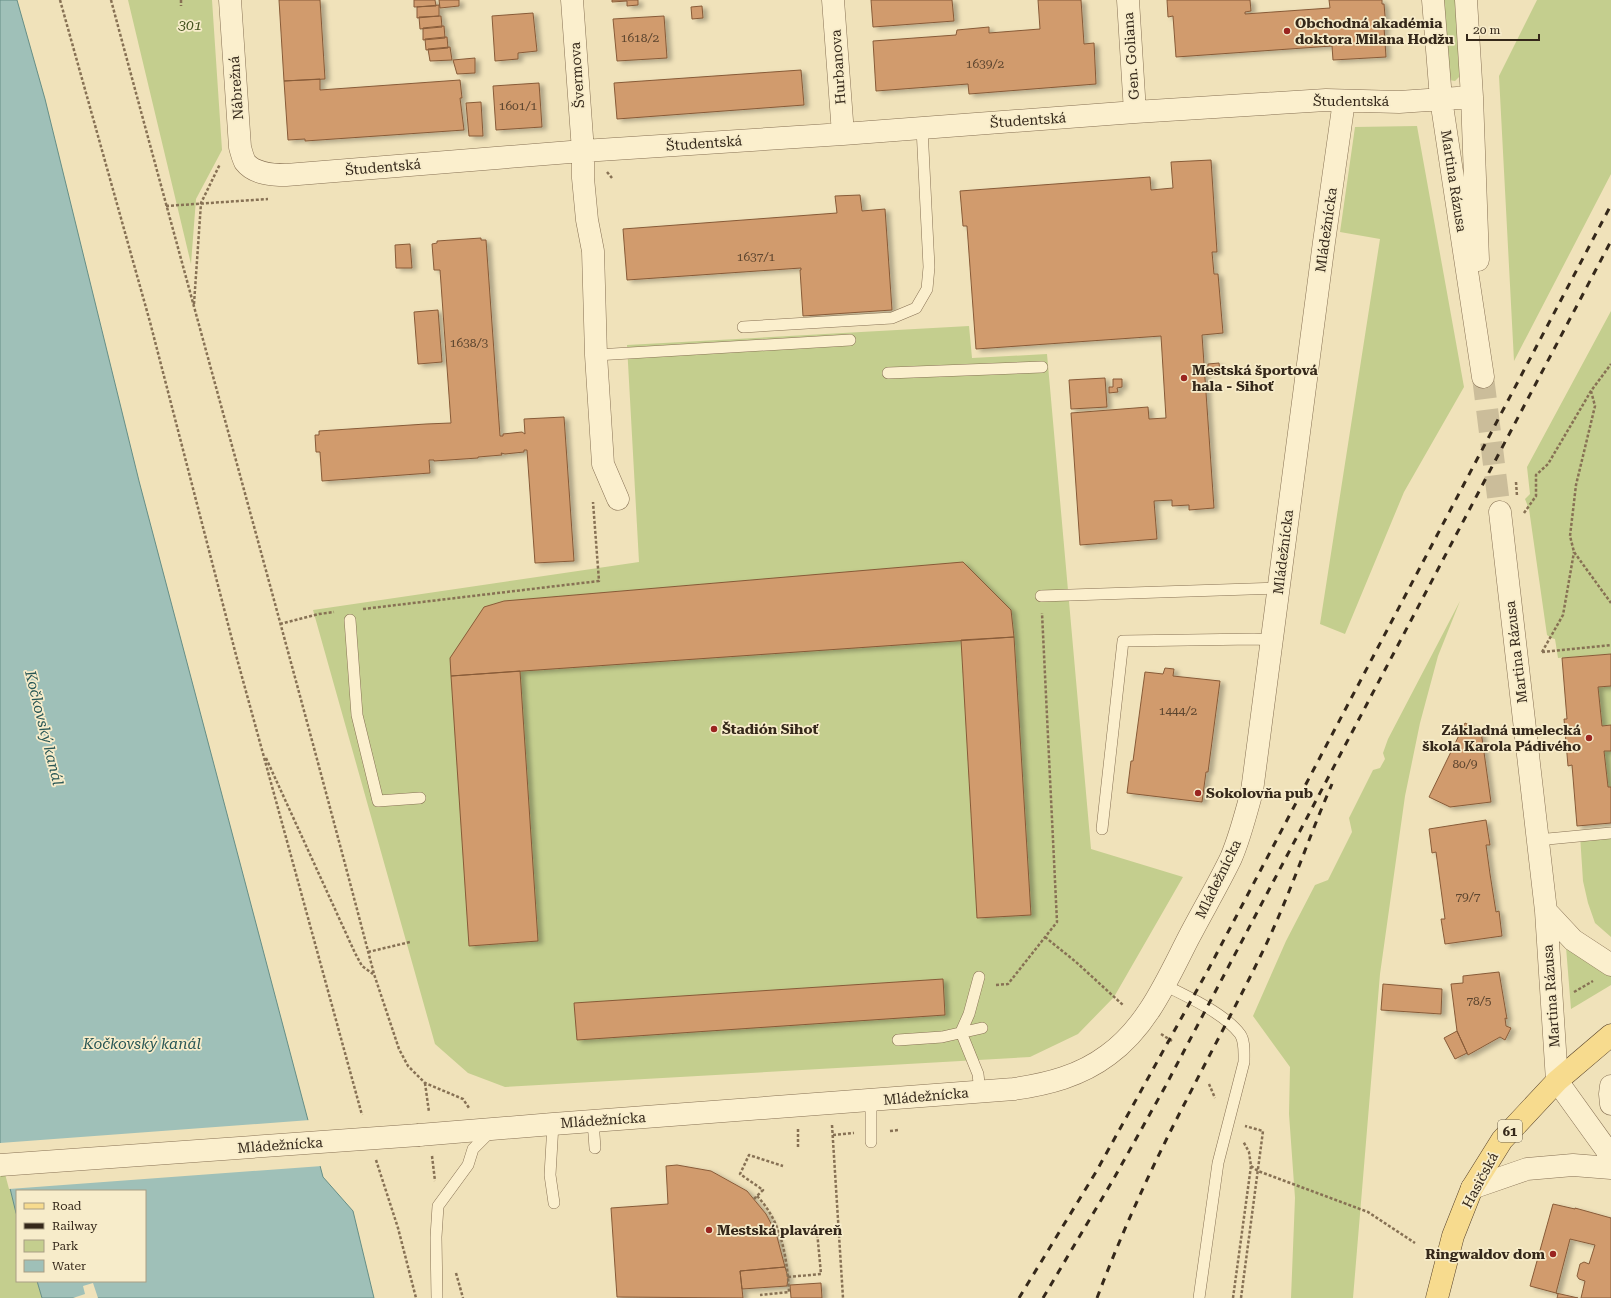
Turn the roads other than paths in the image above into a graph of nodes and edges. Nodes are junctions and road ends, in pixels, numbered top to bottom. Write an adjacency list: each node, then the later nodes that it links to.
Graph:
1 (230, 0): 14 (street, Nábrežná)
2 (572, 0): 13 (street, Švermova)
3 (833, 0): 12 (street, Hurbanova)
4 (1128, 0): 10 (street, Gen. Goliana)
5 (1433, 0): 8 (street, Martina Rázusa)
6 (1466, 0): 7 (street, Martina Rázusa)
7 (1472, 97): 8 (street, Študentská); 8 (street, Martina Rázusa)
8 (1441, 99): 9 (street, Študentská)
9 (1344, 101): 10 (street, Študentská); 22 (street, Mládežnícka)
10 (1135, 112): 11 (street, Študentská)
11 (922, 128): 12 (street, Študentská); 15 (lane)
12 (843, 134): 13 (street, Študentská)
13 (583, 151): 14 (street, Študentská); 17 (street)
14 (256, 170)
15 (743, 328)
16 (850, 340): 17 (lane)
17 (596, 355): 20 (street)
18 (1042, 367): 19 (lane)
19 (888, 374)
20 (618, 499)
21 (1510, 515): 29 (street, Martina Rázusa)
22 (1278, 588): 23 (lane); 25 (street, Mládežnícka)
23 (1041, 596)
24 (350, 620): 26 (lane)
25 (1272, 640): 27 (lane); 33 (street, Mládežnícka)
26 (420, 798)
27 (1102, 829)
28 (1611, 833): 29 (lane)
29 (1538, 840): 30 (street, Martina Rázusa)
30 (1546, 911): 31 (street, Martina Rázusa); 38 (street, Martina Rázusa)
31 (1605, 971)
32 (979, 977): 35 (lane)
33 (1164, 985): 40 (street, Mládežnícka); 54 (lane)
34 (982, 1028): 35 (lane)
35 (961, 1032): 37 (lane); 40 (lane)
36 (1611, 1035): 38 (main road, 61)
37 (898, 1040)
38 (1557, 1081): 48 (street); 51 (main road, Hasičská / 61)
39 (1611, 1086): 42 (street)
40 (980, 1092): 41 (street, Mládežnícka)
41 (871, 1100): 43 (street, Mládežnícka); 46 (lane)
42 (1611, 1104)
43 (593, 1121): 44 (street, Mládežnícka); 47 (lane)
44 (553, 1124): 45 (street, Mládežnícka); 52 (lane)
45 (493, 1129): 49 (street, Mládežnícka, bridge); 53 (lane)
46 (870, 1142)
47 (594, 1148)
48 (1611, 1156)
49 (0, 1164)
50 (1611, 1168): 51 (street)
51 (1472, 1188): 55 (main road, Hasičská / 61)
52 (554, 1203)
53 (437, 1298)
54 (1199, 1298)
55 (1437, 1298)

